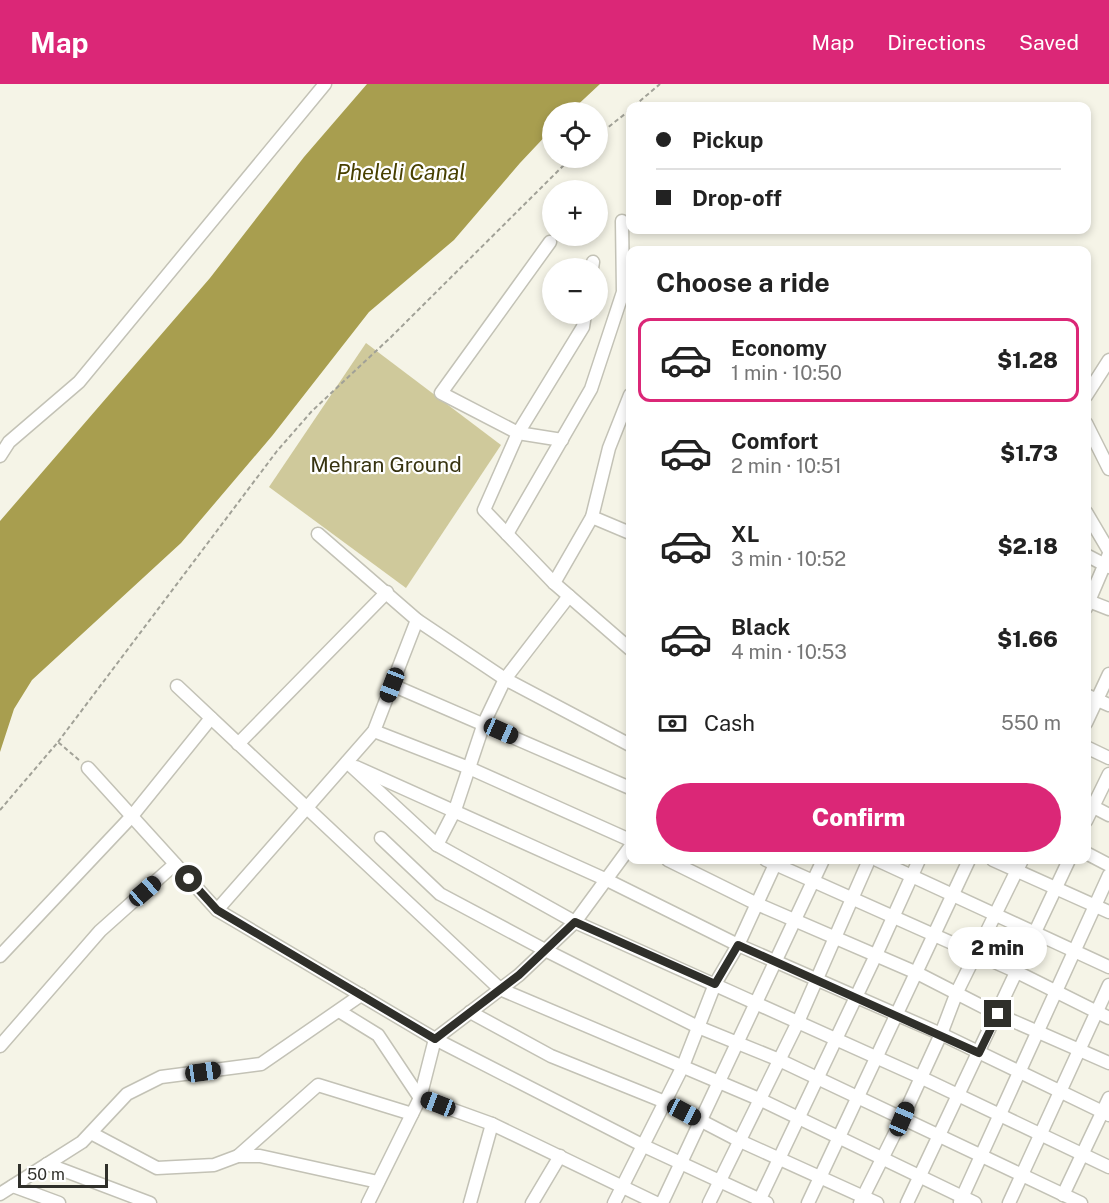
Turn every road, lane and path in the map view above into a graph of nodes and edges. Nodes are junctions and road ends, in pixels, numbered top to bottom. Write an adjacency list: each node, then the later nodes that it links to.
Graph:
1 (325, 84): 16 (street)
2 (660, 84): 3 (path)
3 (639, 102)
4 (626, 113): 5 (path)
5 (608, 127)
6 (561, 168): 42 (path)
7 (622, 221): 15 (street)
8 (547, 246): 13 (street)
9 (583, 324): 13 (street)
10 (1109, 360): 11 (street)
11 (1091, 388)
12 (626, 405): 18 (street)
13 (518, 433): 15 (street); 22 (street)
14 (1091, 433): 17 (street)
15 (562, 440): 22 (street)
16 (0, 456)
17 (1109, 468)
18 (592, 517): 20 (street); 25 (street)
19 (1091, 523): 24 (street)
20 (626, 531)
21 (318, 534): 26 (street)
22 (507, 534): 25 (street)
23 (1091, 556): 24 (street)
24 (1108, 559): 27 (street)
25 (554, 583): 28 (street)
26 (387, 592): 31 (street); 44 (street)
27 (1091, 595)
28 (569, 596): 32 (street); 34 (street)
29 (1091, 604): 30 (street)
30 (1109, 609)
31 (417, 620): 34 (street); 35 (street)
32 (626, 646)
33 (1109, 674): 37 (street)
34 (505, 679): 40 (street); 43 (street)
35 (392, 685): 40 (street); 41 (street)
36 (177, 686): 39 (street)
37 (1091, 697): 38 (street)
38 (1109, 705)
39 (211, 718): 44 (street); 58 (street)
40 (484, 723): 49 (street); 51 (street)
41 (374, 731): 47 (street); 49 (street)
42 (58, 742): 48 (path); 55 (path)
43 (626, 743)
44 (238, 744): 54 (street)
45 (1091, 749): 46 (street)
46 (1109, 758)
47 (347, 762): 54 (street); 56 (street); 61 (street)
48 (88, 768): 58 (street)
49 (469, 768): 56 (street); 60 (street)
50 (1109, 774): 52 (street)
51 (626, 786)
52 (1091, 802)
53 (1091, 805): 57 (street)
54 (308, 809): 85 (street); 107 (street)
55 (0, 810)
56 (455, 810): 61 (street); 78 (street)
57 (1109, 814)
58 (132, 816): 64 (street); 99 (street)
59 (381, 838): 95 (street)
60 (626, 838)
61 (437, 845): 90 (street)
62 (626, 853): 78 (street)
63 (1091, 856): 75 (street)
64 (175, 864): 85 (street); 126 (street)
65 (676, 864): 83 (street)
66 (772, 864): 83 (street)
67 (779, 864): 79 (street)
68 (821, 864): 79 (street)
69 (868, 864): 82 (street)
70 (885, 864): 77 (street)
71 (917, 864): 77 (street)
72 (967, 864): 81 (street)
73 (1066, 864): 80 (street)
74 (1019, 865): 80 (street); 87 (street)
75 (1109, 865)
76 (1109, 875): 84 (street)
77 (911, 877): 81 (street); 88 (street)
78 (607, 880): 90 (street); 94 (street)
79 (813, 881): 82 (street); 89 (street)
80 (1055, 890): 84 (street); 91 (street)
81 (952, 894): 87 (street); 92 (street)
82 (855, 898): 88 (street); 93 (street)
83 (757, 904): 89 (street); 94 (street)
84 (1095, 906): 86 (street); 96 (street)
85 (217, 910): 110 (street)
86 (1109, 912)
87 (995, 913): 91 (street); 98 (street)
88 (893, 917): 92 (street); 97 (street)
89 (795, 921): 93 (street); 100 (street)
90 (575, 922): 95 (street); 105 (street)
91 (1036, 932): 96 (street); 102 (street)
92 (935, 934): 98 (street); 103 (street)
93 (837, 938): 97 (street); 104 (street)
94 (738, 945): 100 (street); 105 (street)
95 (545, 950): 107 (street); 120 (street)
96 (1075, 950): 101 (street); 108 (street)
97 (876, 955): 103 (street); 111 (street)
98 (976, 955): 102 (street); 109 (street)
99 (0, 956)
100 (777, 961): 104 (street); 112 (street)
101 (1109, 967)
102 (1017, 972): 108 (street); 116 (street)
103 (917, 974): 109 (street); 117 (street)
104 (818, 978): 111 (street); 119 (street)
105 (715, 984): 112 (street); 120 (street)
106 (1109, 986): 115 (street)
107 (500, 989): 114 (street); 132 (street)
108 (1056, 991): 115 (street); 121 (street)
109 (957, 992): 116 (street); 122 (street)
110 (362, 995): 113 (street); 123 (street)
111 (856, 996): 117 (street); 124 (street)
112 (758, 1003): 119 (street); 125 (street)
113 (339, 1011): 139 (street); 151 (street)
114 (470, 1012): 123 (street); 143 (street)
115 (1097, 1013): 118 (street); 127 (street)
116 (998, 1014): 121 (street); 128 (street)
117 (897, 1016): 122 (street); 129 (street)
118 (1109, 1018)
119 (798, 1022): 124 (street); 130 (street)
120 (698, 1027): 125 (street); 132 (street)
121 (1037, 1032): 127 (street); 133 (street)
122 (941, 1035): 128 (street); 134 (street)
123 (435, 1039): 139 (street); 156 (street)
124 (836, 1040): 129 (street); 135 (street)
125 (738, 1042): 130 (street); 136 (street)
126 (0, 1046)
127 (1081, 1050): 131 (street); 137 (street)
128 (979, 1053): 133 (street); 138 (street)
129 (877, 1058): 134 (street); 142 (street)
130 (777, 1059): 135 (street); 141 (street)
131 (1109, 1063)
132 (684, 1066): 136 (street); 143 (street)
133 (1020, 1072): 137 (street); 146 (street)
134 (920, 1077): 138 (street); 148 (street)
135 (816, 1079): 142 (street); 147 (street)
136 (719, 1083): 141 (street); 149 (street)
137 (1061, 1090): 144 (street); 152 (street)
138 (958, 1095): 146 (street); 153 (street)
139 (420, 1098): 145 (street); 150 (street)
140 (1109, 1098): 144 (street)
141 (759, 1099): 147 (street); 155 (street)
142 (858, 1100): 148 (street); 154 (street)
143 (666, 1102): 149 (street); 156 (street)
144 (1106, 1113): 157 (street)
145 (412, 1114): 159 (street); 169 (street)
146 (1002, 1114): 152 (street); 158 (street)
147 (797, 1117): 154 (street); 161 (street)
148 (902, 1119): 153 (street); 162 (street)
149 (702, 1121): 155 (street); 163 (street)
150 (492, 1124): 160 (street); 181 (street)
151 (91, 1132): 159 (street); 164 (street)
152 (1042, 1134): 157 (street); 166 (street)
153 (940, 1137): 158 (street); 167 (street)
154 (839, 1139): 162 (street); 168 (street)
155 (740, 1141): 161 (street); 170 (street)
156 (645, 1146): 163 (street); 172 (street)
157 (1082, 1153): 165 (street); 174 (street)
158 (982, 1155): 166 (street); 176 (street)
159 (237, 1156): 169 (street)
160 (560, 1156): 172 (street); 182 (street)
161 (779, 1157): 168 (street); 177 (street)
162 (882, 1159): 167 (street); 175 (street)
163 (682, 1163): 170 (street); 185 (street)
164 (47, 1164): 171 (street); 179 (street)
165 (1109, 1167)
166 (1022, 1176): 174 (street); 191 (street)
167 (919, 1177): 176 (street); 189 (street)
168 (820, 1178): 175 (street); 187 (street)
169 (378, 1182): 180 (street)
170 (719, 1182): 177 (street); 186 (street)
171 (13, 1186): 173 (street); 178 (street)
172 (622, 1186): 183 (street); 184 (street)
173 (0, 1194)
174 (1063, 1195): 192 (street)
175 (861, 1200): 188 (street)
176 (961, 1200): 190 (street)
177 (762, 1202)
178 (59, 1203)
179 (150, 1203)
180 (368, 1203)
181 (470, 1203)
182 (532, 1203)
183 (614, 1203)
184 (656, 1203)
185 (662, 1203)
186 (709, 1203)
187 (808, 1203)
188 (877, 1203)
189 (908, 1203)
190 (975, 1203)
191 (1009, 1203)
192 (1081, 1203)

